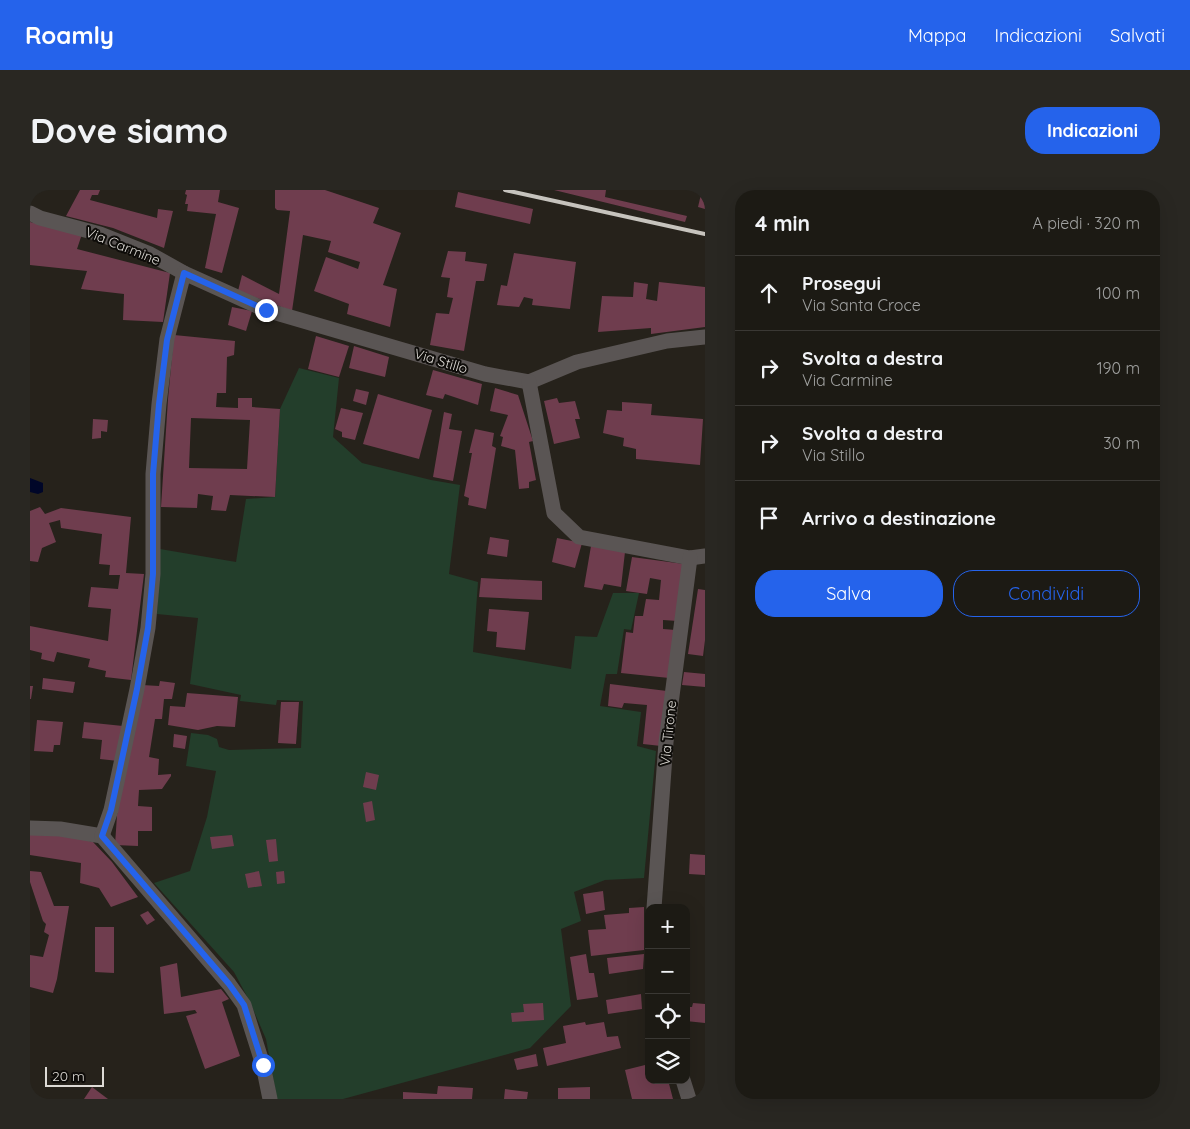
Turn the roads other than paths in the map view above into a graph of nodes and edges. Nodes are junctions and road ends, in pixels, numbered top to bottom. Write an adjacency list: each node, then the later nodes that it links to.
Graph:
1 (30, 213): 2 (street, Via Carmine)
2 (184, 273): 4 (street, Via Stillo); 8 (street)
3 (705, 336): 4 (street)
4 (529, 382): 6 (street)
5 (705, 556): 6 (street)
6 (690, 558): 9 (street, Via Tirone)
7 (30, 828): 8 (street)
8 (102, 836): 11 (street)
9 (654, 904)
10 (684, 1084): 12 (street)
11 (270, 1099)
12 (689, 1099)

